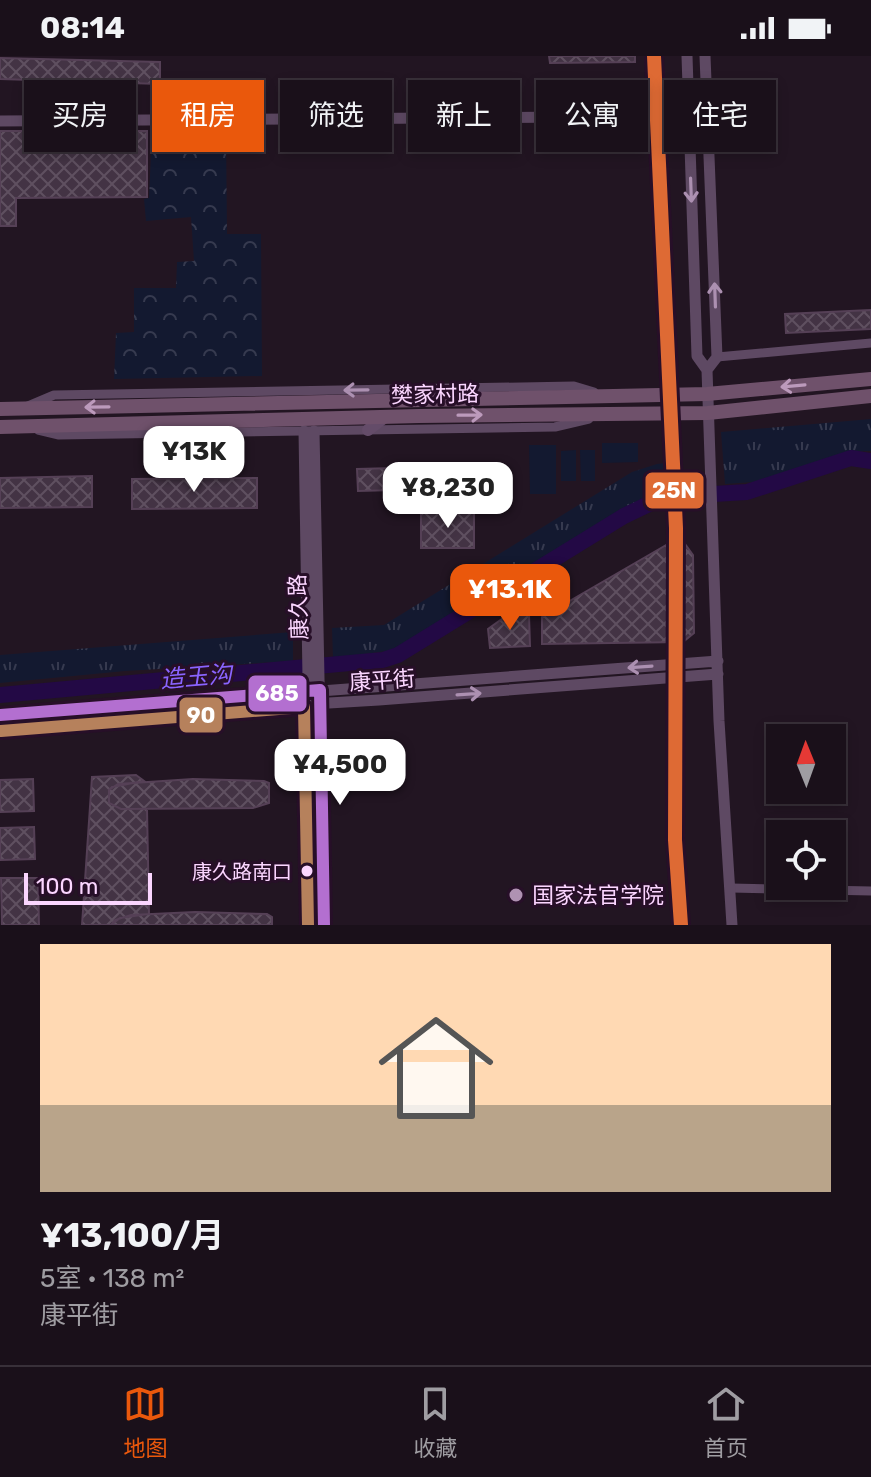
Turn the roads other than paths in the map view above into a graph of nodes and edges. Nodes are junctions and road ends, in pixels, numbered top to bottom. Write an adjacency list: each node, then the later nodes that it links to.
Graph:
1 (687, 56): 3 (street)
2 (705, 56): 4 (street)
3 (688, 80)
4 (706, 80)
5 (664, 117): 6 (street)
6 (0, 121)
7 (690, 152): 11 (street, one-way to 11)
8 (709, 152): 10 (street, one-way to 8)
9 (871, 343): 10 (street)
10 (717, 357): 11 (street)
11 (707, 370): 13 (street)
12 (871, 379): 13 (main road, 樊家村路, one-way to 13)
13 (707, 394): 15 (main road, 樊家村路, one-way to 15); 16 (street)
14 (871, 396): 16 (main road, 樊家村路)
15 (0, 409)
16 (708, 413): 17 (main road, 樊家村路); 23 (street)
17 (611, 414): 18 (main road, 樊家村路, one-way to 17); 21 (street)
18 (385, 417): 20 (main road, 樊家村路); 21 (main road)
19 (0, 427): 20 (main road, 樊家村路)
20 (23, 427): 22 (street)
21 (368, 430): 22 (street)
22 (309, 431): 24 (street, 康久路)
23 (718, 668): 24 (street, 康平街); 27 (street)
24 (314, 698): 25 (street, 康平街); 26 (street, 康平街); 29 (street, 康久路); 30 (street, 康久路)
25 (0, 715)
26 (0, 729)
27 (731, 888): 28 (street); 31 (street)
28 (871, 891)
29 (312, 925)
30 (324, 925)
31 (732, 925)

